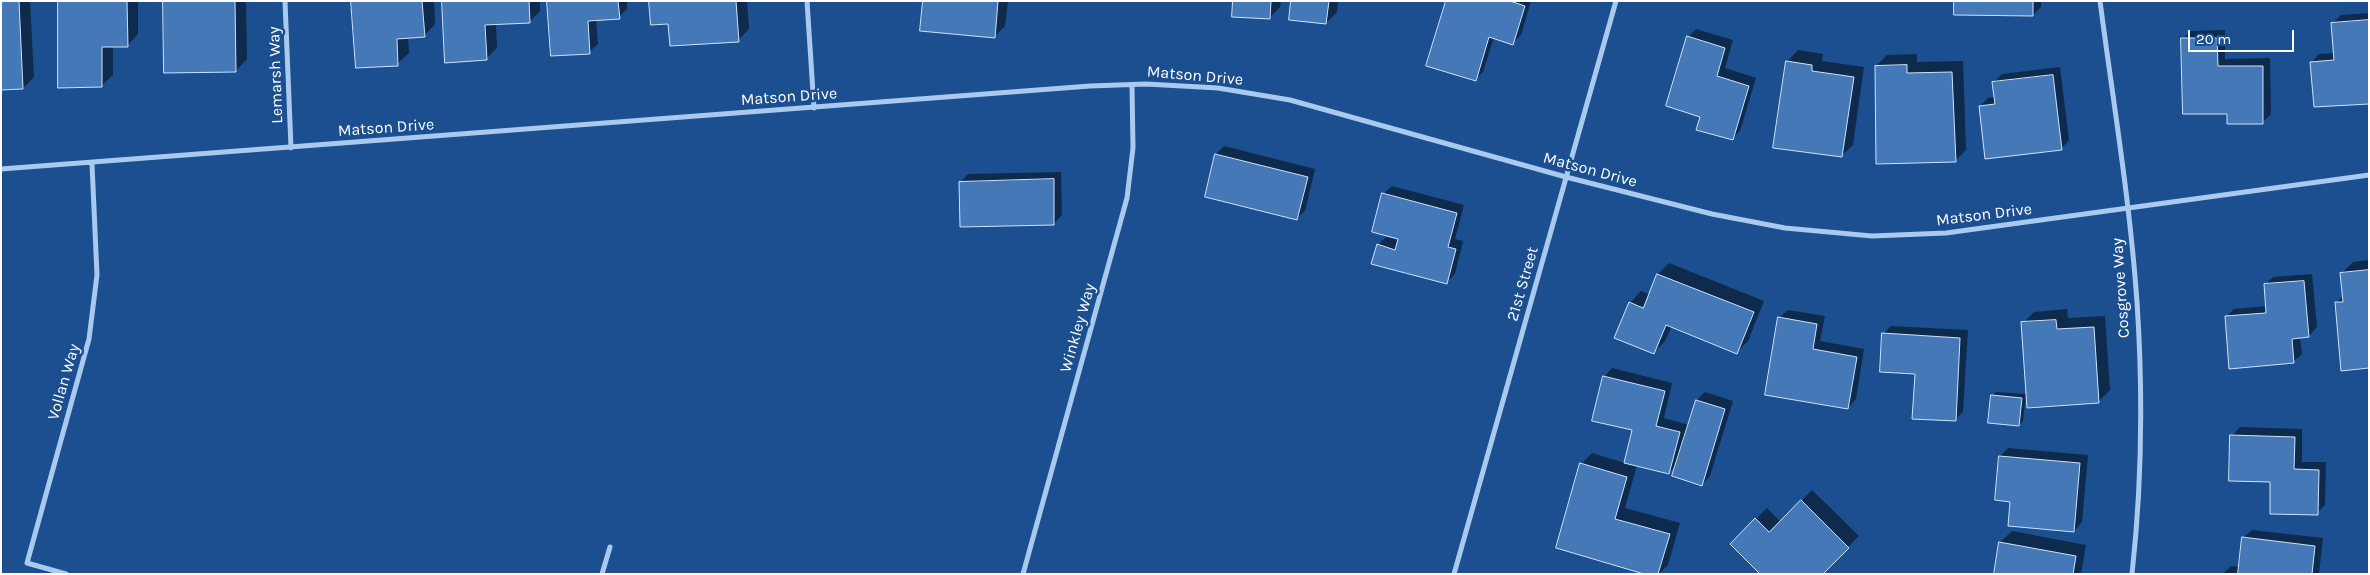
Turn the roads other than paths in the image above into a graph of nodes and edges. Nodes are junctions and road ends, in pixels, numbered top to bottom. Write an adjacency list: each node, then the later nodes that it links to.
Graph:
1 (285, 1): 7 (street, Lemarsh Way)
2 (808, 1): 6 (street)
3 (1616, 1): 11 (street, 21st Street)
4 (2100, 1): 12 (street, Cosgrove Way)
5 (1132, 84): 6 (street, Matson Drive); 11 (street, Matson Drive); 16 (street, Winkley Way)
6 (814, 108): 7 (street, Matson Drive)
7 (291, 148): 8 (street, Matson Drive)
8 (92, 164): 9 (street, Matson Drive); 14 (street, Vollan Way)
9 (1, 169)
10 (2369, 175): 12 (street, Matson Drive)
11 (1566, 177): 12 (street, Matson Drive); 17 (street, 21st Street)
12 (2128, 209): 18 (street, Cosgrove Way)
13 (610, 547): 15 (street)
14 (66, 574)
15 (602, 574)
16 (1023, 574)
17 (1454, 574)
18 (2132, 574)

